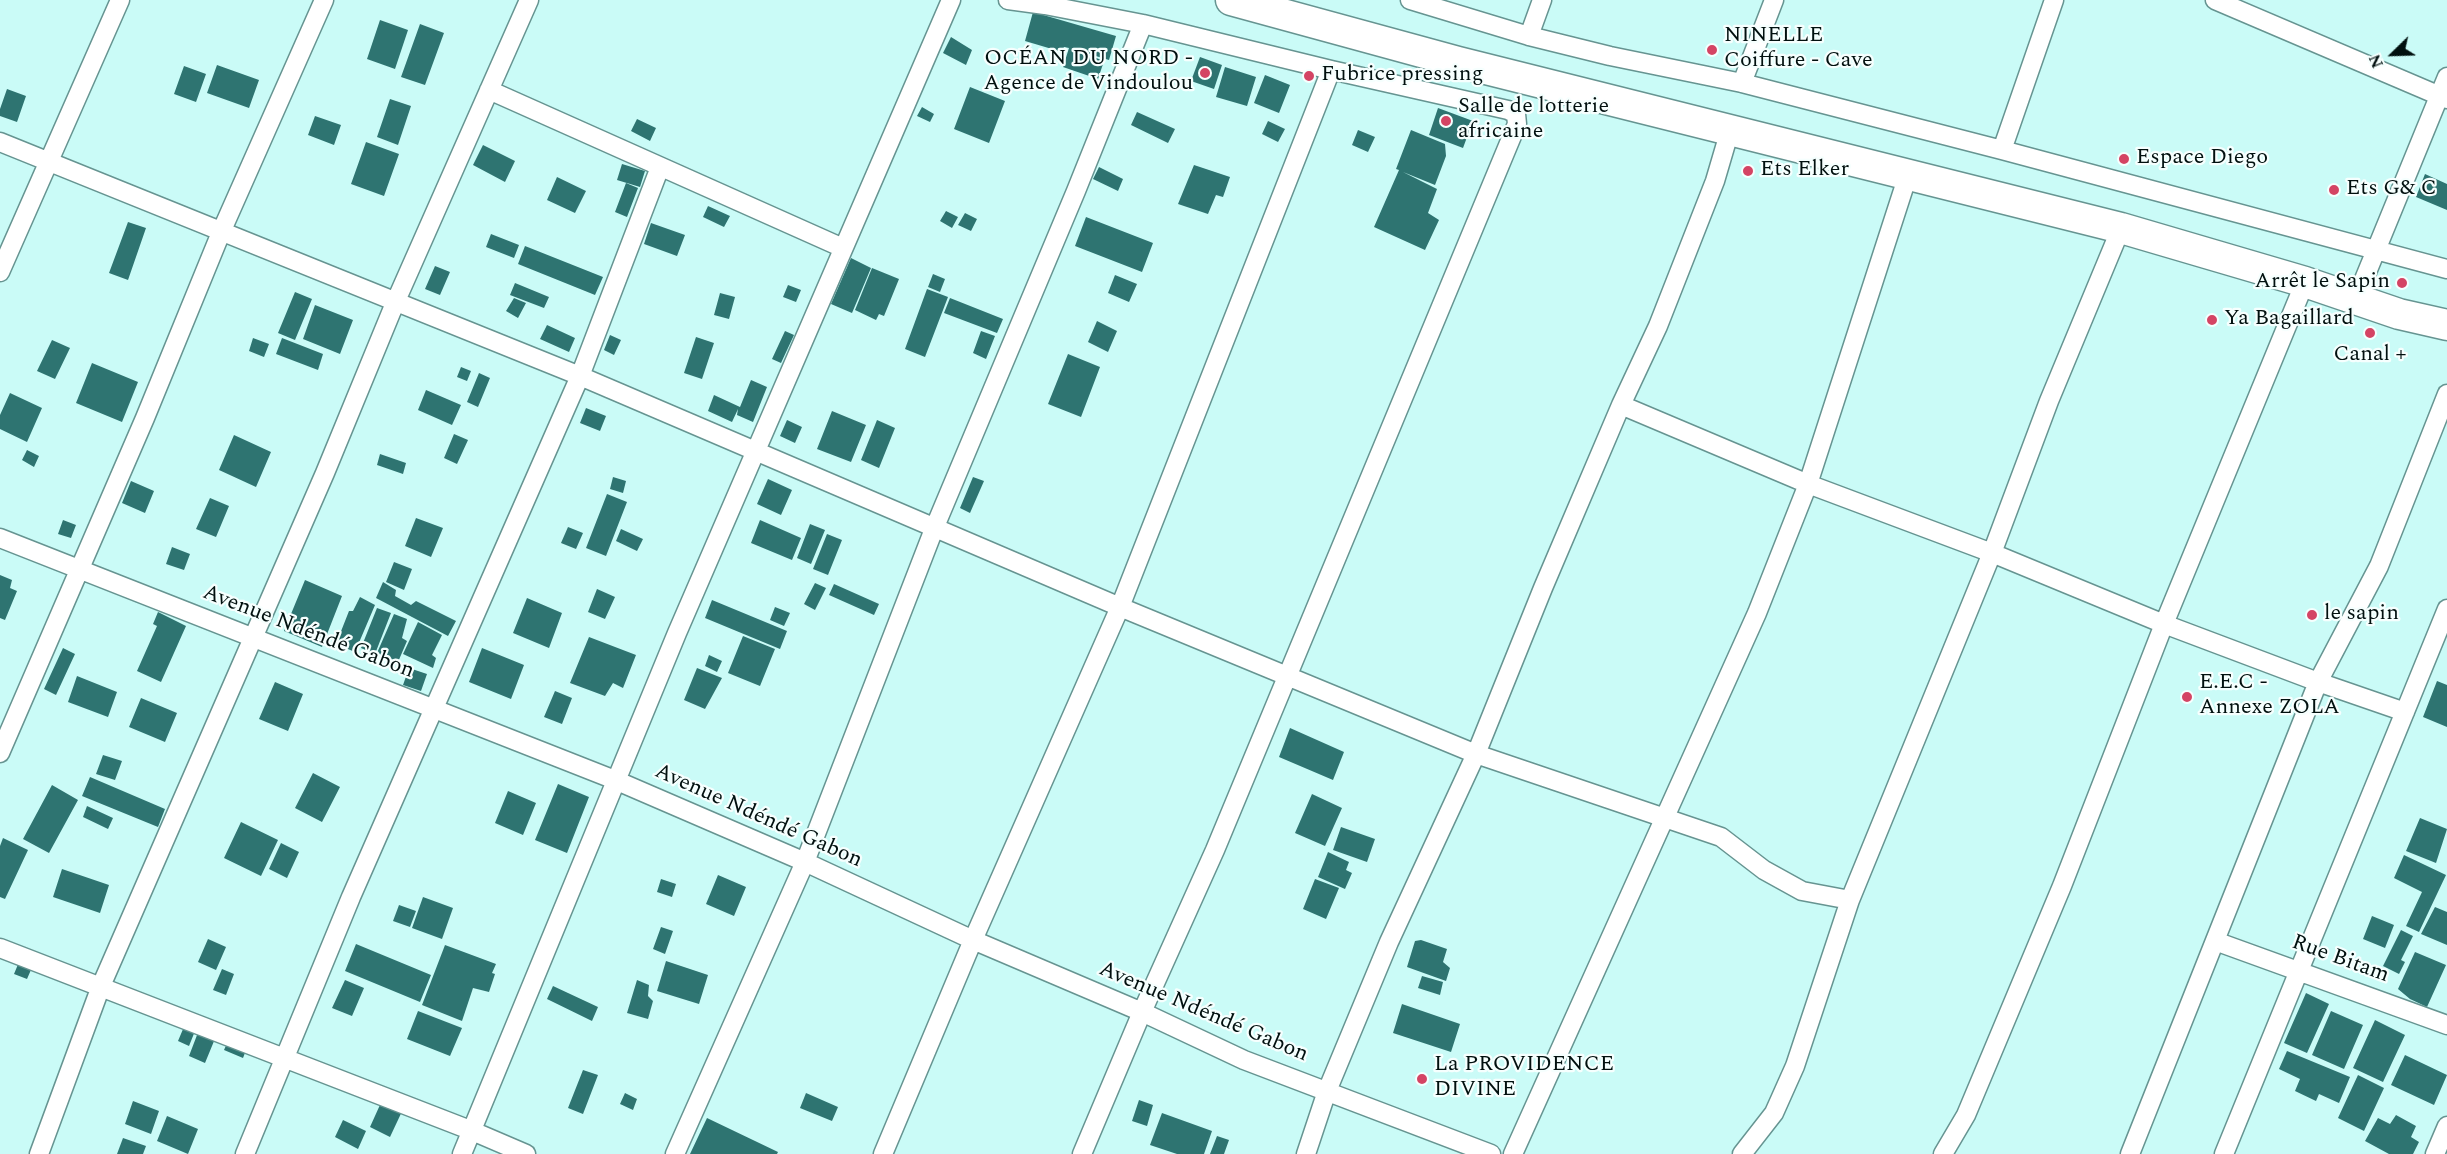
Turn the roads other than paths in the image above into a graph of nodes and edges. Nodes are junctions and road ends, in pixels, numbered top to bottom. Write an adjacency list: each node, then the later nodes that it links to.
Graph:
1 (120, 0): 22 (street)
2 (324, 0): 26 (street)
3 (529, 0): 17 (street)
4 (951, 0): 27 (street)
5 (1008, 0): 12 (street)
6 (1232, 0): 19 (highway)
7 (1410, 0): 13 (street)
8 (1542, 0): 13 (street)
9 (1774, 0): 16 (street)
10 (2054, 0): 21 (street)
11 (2216, 0): 18 (street)
12 (1143, 24): 14 (street); 40 (street)
13 (1529, 36): 16 (street)
14 (1331, 70): 44 (street); 49 (street)
15 (2447, 77): 18 (street)
16 (1742, 83): 21 (street)
17 (489, 90): 23 (street); 33 (street)
18 (2443, 98): 28 (street)
19 (1730, 130): 24 (highway); 37 (street)
20 (0, 142): 22 (street)
21 (2002, 150): 28 (street)
22 (49, 161): 26 (street); 30 (street)
23 (660, 167): 27 (street); 35 (street)
24 (1908, 175): 25 (highway); 39 (street)
25 (2121, 228): 31 (highway); 42 (street)
26 (222, 230): 33 (street); 43 (street)
27 (843, 248): 38 (street)
28 (2377, 249): 29 (street); 32 (street)
29 (2447, 269)
30 (0, 272)
31 (2305, 282): 32 (highway); 46 (street)
32 (2356, 299): 34 (highway)
33 (395, 303): 35 (street); 47 (street)
34 (2447, 325)
35 (580, 376): 38 (street); 51 (street)
36 (2447, 394): 50 (street)
37 (1621, 405): 39 (street); 54 (street)
38 (754, 453): 40 (street); 55 (street)
39 (1808, 484): 42 (street); 56 (street)
40 (934, 529): 44 (street); 57 (street)
41 (0, 538): 43 (street, Avenue Ndéndé Gabon)
42 (1992, 553): 46 (street); 58 (street)
43 (80, 568): 47 (street, Avenue Ndéndé Gabon); 53 (street)
44 (1120, 608): 49 (street); 59 (street)
45 (2447, 609): 48 (street)
46 (2164, 624): 50 (street); 81 (street)
47 (252, 638): 51 (street, Avenue Ndéndé Gabon); 63 (street)
48 (2439, 651): 52 (street)
49 (1286, 676): 54 (street); 64 (street)
50 (2318, 682): 52 (street); 60 (street)
51 (435, 709): 55 (street, Avenue Ndéndé Gabon); 66 (street)
52 (2405, 712): 62 (street)
53 (0, 753)
54 (1476, 754): 56 (street); 67 (street)
55 (615, 780): 57 (street, Avenue Ndéndé Gabon); 69 (street)
56 (1665, 818): 58 (street); 79 (street)
57 (805, 862): 59 (street, Avenue Ndéndé Gabon); 74 (street)
58 (1850, 900): 80 (street)
59 (973, 940): 64 (street, Avenue Ndéndé Gabon); 75 (street)
60 (2215, 941): 62 (street, Rue Bitam); 82 (street)
61 (0, 948): 63 (street)
62 (2299, 970): 65 (street, Rue Bitam); 83 (street)
63 (101, 986): 66 (street); 70 (street)
64 (1142, 1012): 67 (street, Avenue Ndéndé Gabon); 76 (street)
65 (2447, 1025)
66 (284, 1059): 69 (street); 71 (street)
67 (1327, 1091): 77 (street); 78 (street, Avenue Ndéndé Gabon)
68 (2447, 1126): 84 (street)
69 (470, 1130): 72 (street); 73 (street)
70 (39, 1154)
71 (245, 1154)
72 (462, 1154)
73 (526, 1154)
74 (675, 1154)
75 (883, 1154)
76 (1082, 1154)
77 (1306, 1154)
78 (1491, 1154)
79 (1513, 1154)
80 (1742, 1154)
81 (1943, 1154)
82 (2130, 1154)
83 (2224, 1154)
84 (2435, 1154)

